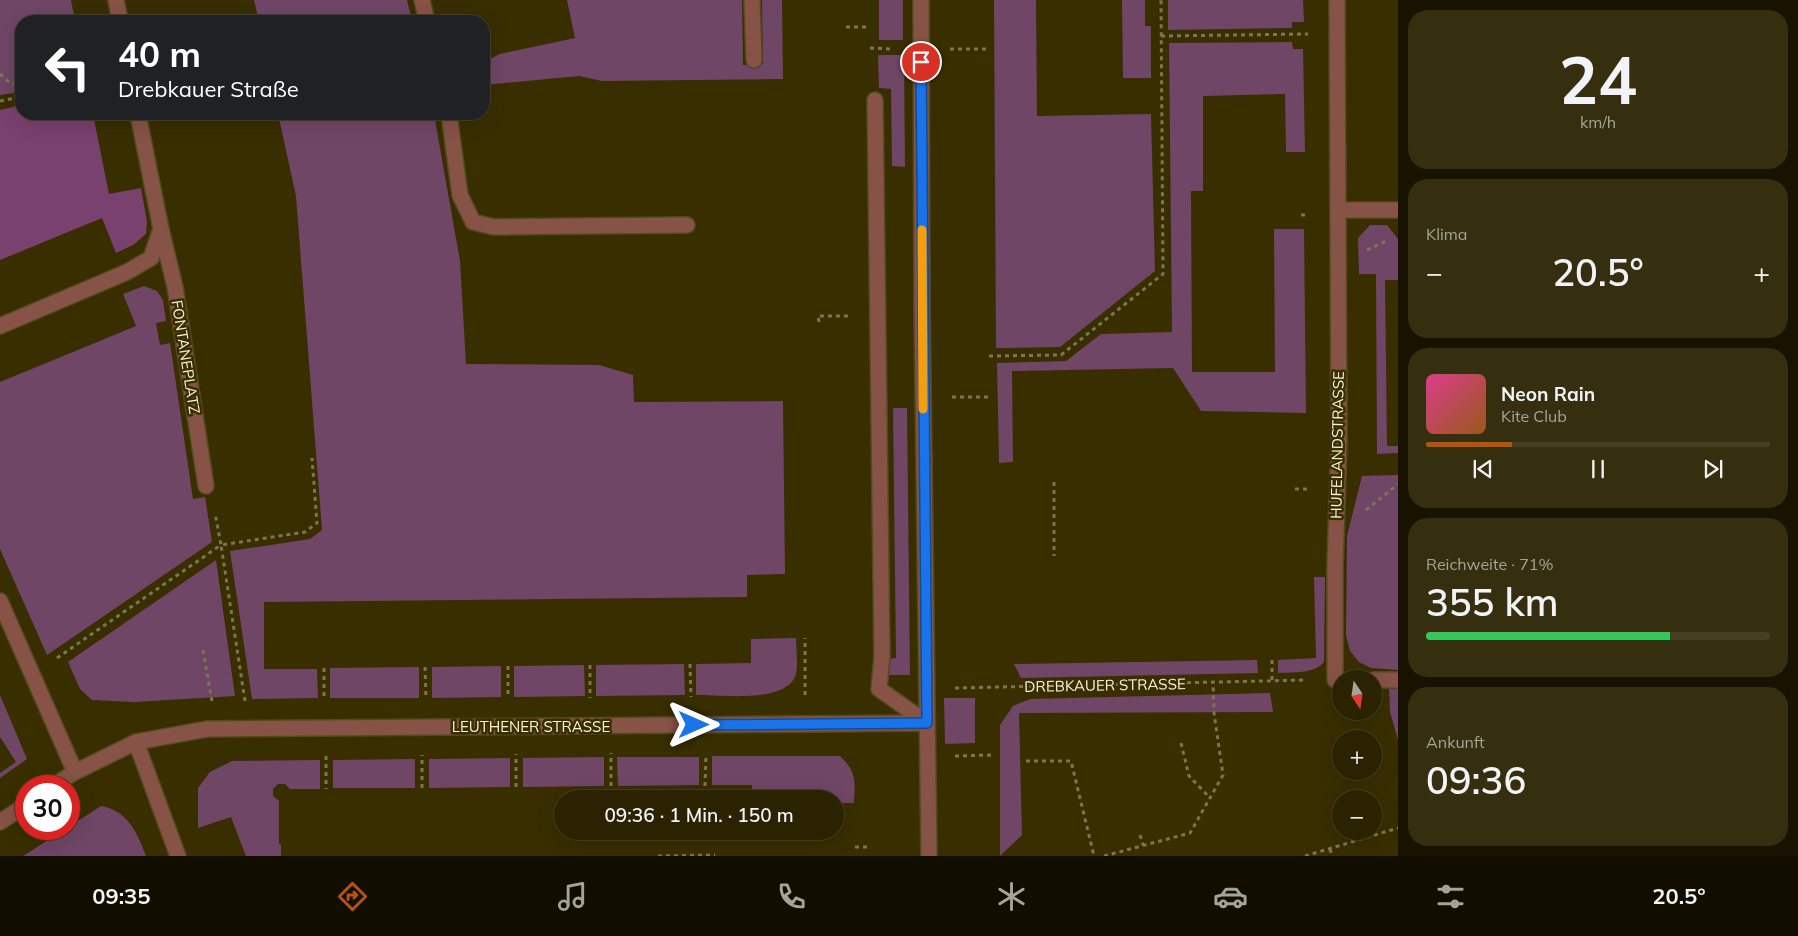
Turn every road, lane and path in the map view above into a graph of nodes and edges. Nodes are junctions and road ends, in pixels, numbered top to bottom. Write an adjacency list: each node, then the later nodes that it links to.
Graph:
1 (116, 0): 7 (street)
2 (422, 0): 8 (street)
3 (752, 0): 17 (street)
4 (921, 0): 60 (street)
5 (1161, 0): 12 (path)
6 (1338, 0): 25 (street, HUFELANDSTRASSE)
7 (119, 15)
8 (426, 15)
9 (846, 27): 10 (path)
10 (870, 27)
11 (1312, 34): 12 (path)
12 (1161, 36): 34 (path)
13 (870, 48): 14 (path)
14 (895, 49)
15 (948, 49): 16 (path)
16 (986, 49)
17 (754, 60)
18 (0, 74): 19 (path)
19 (15, 84)
20 (15, 98): 22 (path)
21 (875, 100): 69 (street)
22 (0, 102)
23 (139, 120): 28 (street, FONTANEPLATZ)
24 (450, 120): 27 (street)
25 (1339, 210): 26 (street); 54 (street, HUFELANDSTRASSE)
26 (1398, 210)
27 (687, 225)
28 (161, 229): 33 (street); 39 (street, FONTANEPLATZ)
29 (1390, 239): 30 (path)
30 (1359, 255)
31 (850, 316): 32 (path)
32 (819, 322)
33 (0, 326)
34 (988, 356)
35 (949, 397): 36 (path)
36 (989, 397)
37 (312, 458): 42 (path)
38 (1054, 482): 43 (path)
39 (206, 486)
40 (1295, 489): 41 (path)
41 (1312, 489)
42 (221, 545): 47 (path); 68 (path)
43 (1054, 556)
44 (0, 601): 80 (street)
45 (805, 638): 62 (path)
46 (203, 650): 67 (path)
47 (57, 658)
48 (1272, 660): 57 (path)
49 (690, 664): 63 (path)
50 (590, 665): 64 (path)
51 (508, 666): 66 (path)
52 (425, 667): 65 (path)
53 (324, 668): 61 (path)
54 (1338, 670)
55 (1382, 680): 56 (street)
56 (1398, 680)
57 (1272, 681): 58 (path, DREBKAUER STRASSE); 59 (path, DREBKAUER STRASSE)
58 (1282, 681)
59 (1213, 682): 60 (path, DREBKAUER STRASSE); 87 (path)
60 (928, 688): 69 (street)
61 (324, 693)
62 (805, 701)
63 (691, 702)
64 (590, 703)
65 (426, 704)
66 (508, 704)
67 (213, 706)
68 (246, 706)
69 (927, 723): 70 (street, LEUTHENER STRASSE); 100 (street)
70 (136, 742): 80 (street, LEUTHENER STRASSE); 97 (street)
71 (1181, 743): 87 (path)
72 (706, 752): 83 (path)
73 (611, 753): 82 (path)
74 (516, 754): 84 (path)
75 (326, 755): 85 (path)
76 (422, 755): 86 (path)
77 (992, 756): 78 (path)
78 (948, 757)
79 (1026, 762): 101 (path)
80 (75, 772): 81 (street, LEUTHENER STRASSE)
81 (70, 775)
82 (611, 786)
83 (706, 786)
84 (516, 787)
85 (326, 788)
86 (422, 788)
87 (1210, 798): 92 (path)
88 (15, 812): 89 (street)
89 (0, 822)
90 (1398, 828): 95 (path)
91 (1140, 835): 92 (path)
92 (1143, 845): 102 (path)
93 (855, 847): 94 (path)
94 (871, 847)
95 (1330, 849): 103 (path); 104 (path)
96 (715, 855): 99 (path)
97 (178, 856)
98 (658, 856): 99 (path)
99 (698, 856)
100 (929, 856)
101 (1094, 856)
102 (1104, 856)
103 (1305, 856)
104 (1332, 856)

